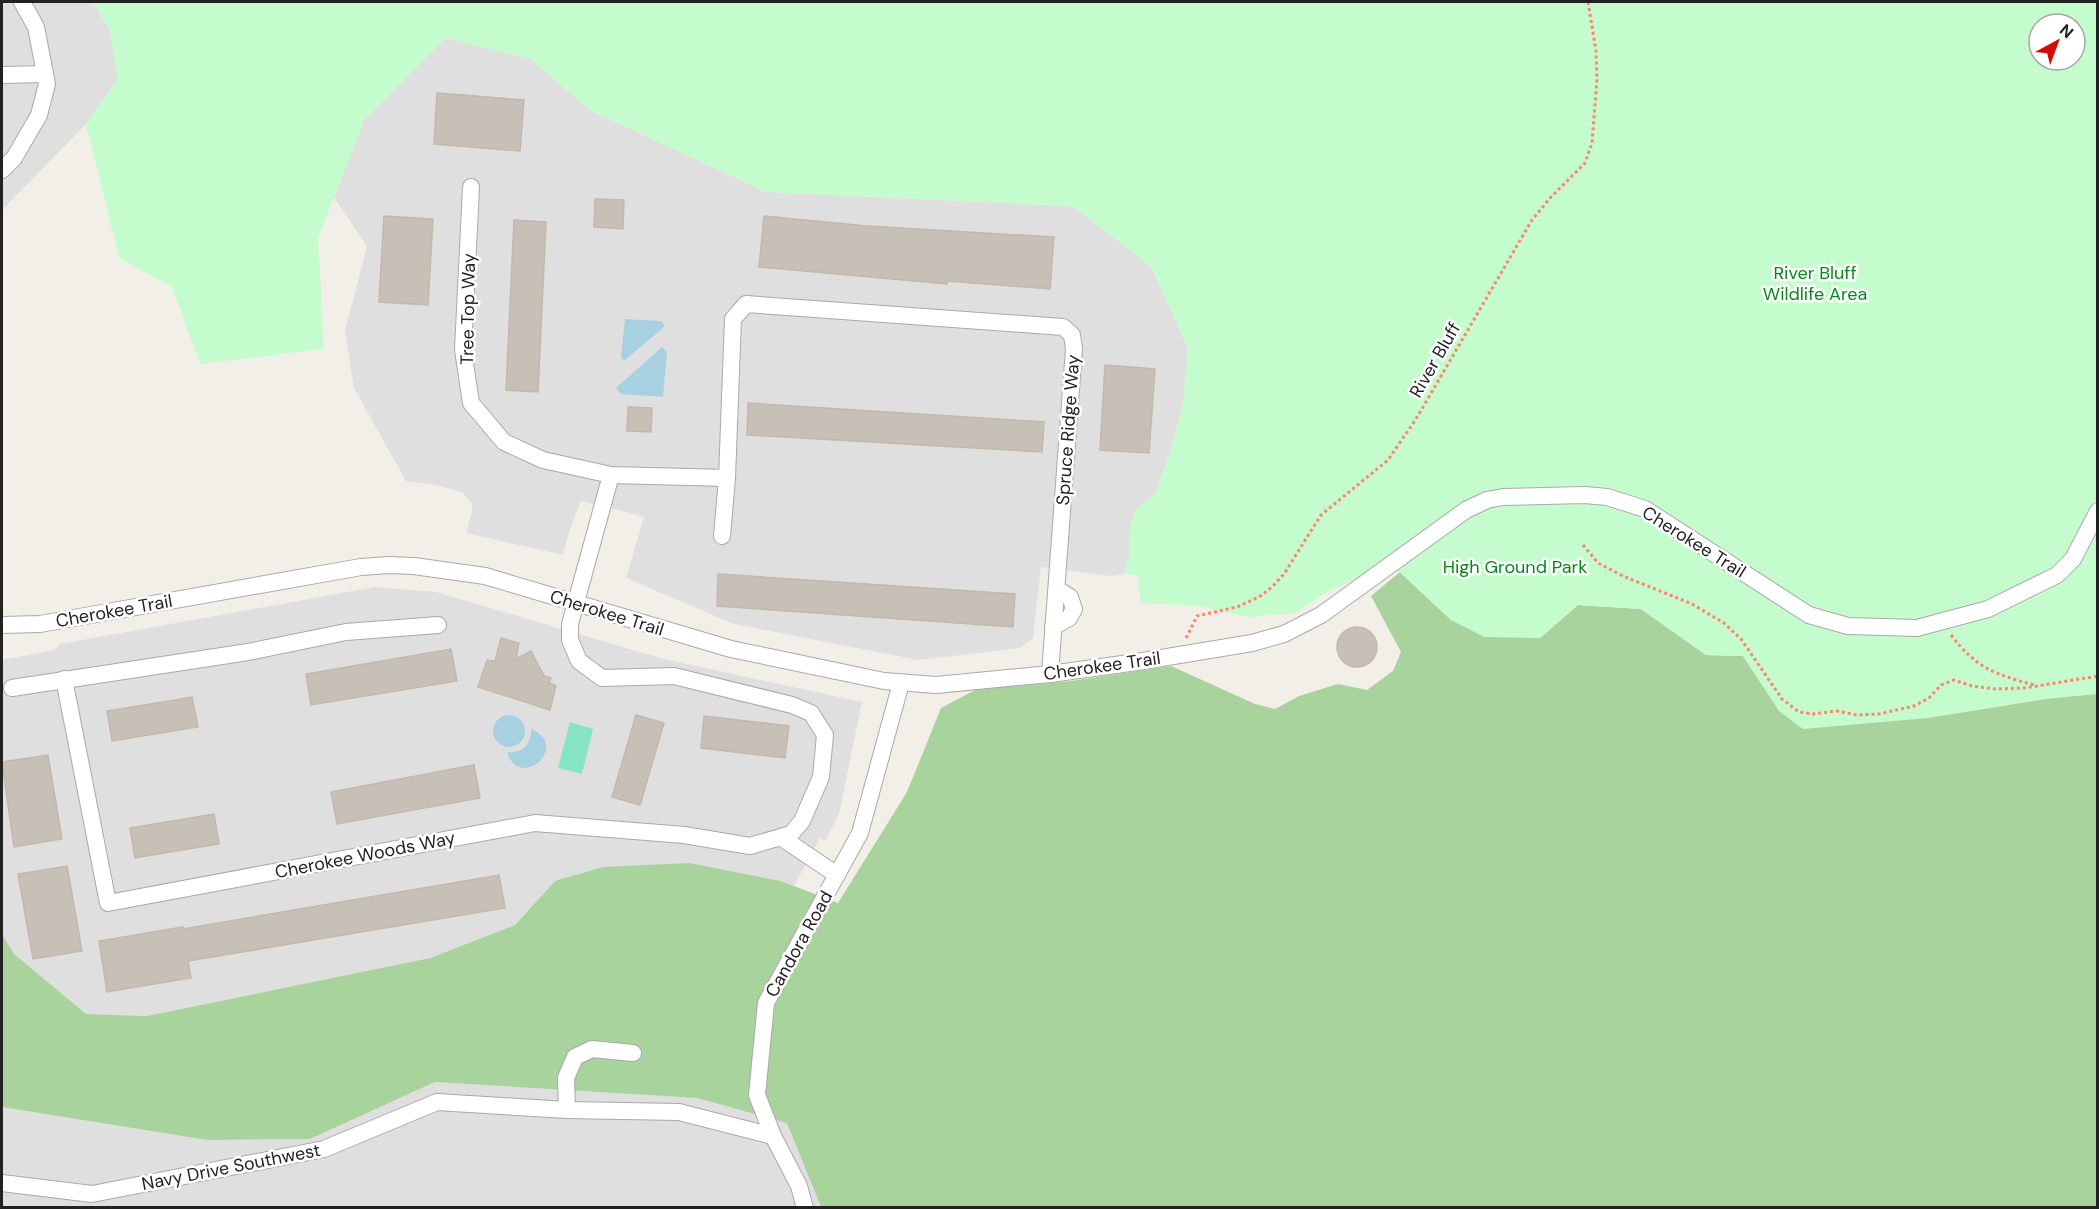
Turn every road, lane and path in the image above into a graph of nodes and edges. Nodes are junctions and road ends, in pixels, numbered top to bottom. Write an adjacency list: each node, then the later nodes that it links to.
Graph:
1 (22, 2): 3 (street)
2 (1588, 2): 16 (path, River Bluff)
3 (45, 74): 4 (street); 5 (street)
4 (2, 75)
5 (2, 171)
6 (471, 187): 7 (street, Tree Top Way)
7 (611, 475): 8 (street, Tree Top Way); 12 (street)
8 (727, 478): 10 (street); 17 (street, Spruce Ridge Way)
9 (2097, 511): 16 (street, Cherokee Trail)
10 (722, 536)
11 (1583, 545): 21 (path)
12 (575, 603): 13 (street, Cherokee Trail); 20 (street, Cherokee Trail); 23 (street)
13 (2, 625)
14 (438, 625): 19 (street)
15 (1951, 635): 21 (path)
16 (1177, 655): 17 (street, Cherokee Trail)
17 (1050, 674): 20 (street, Cherokee Trail)
18 (2097, 676): 21 (path)
19 (64, 680): 22 (street); 23 (street, Cherokee Woods Way)
20 (901, 683): 24 (street, Candora Road)
21 (2038, 686)
22 (12, 688)
23 (783, 838): 24 (street)
24 (837, 875): 27 (street, Candora Road)
25 (633, 1053): 26 (street)
26 (567, 1110): 27 (street, Navy Drive Southwest); 28 (street, Navy Drive Southwest)
27 (773, 1136): 29 (street, Candora Road)
28 (2, 1184)
29 (805, 1208)

